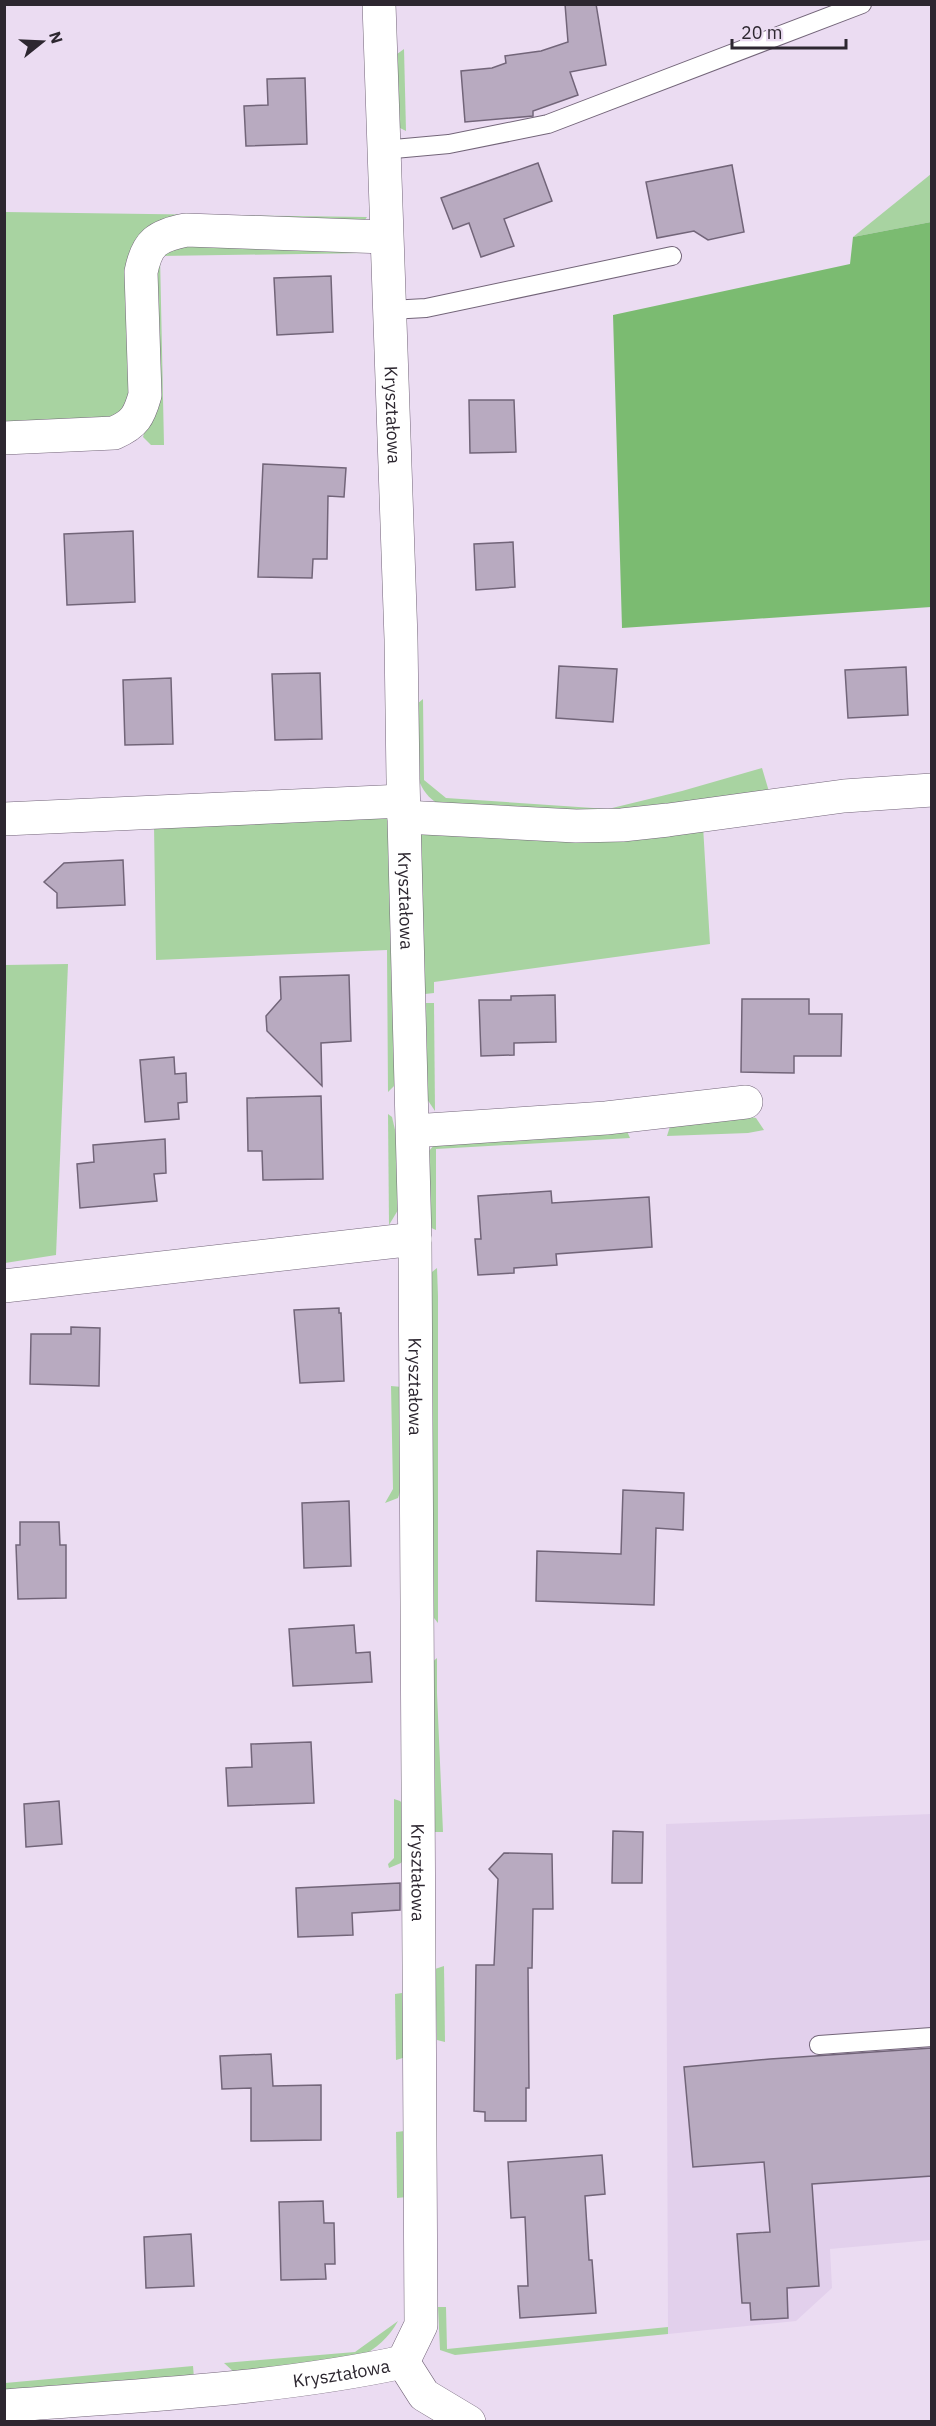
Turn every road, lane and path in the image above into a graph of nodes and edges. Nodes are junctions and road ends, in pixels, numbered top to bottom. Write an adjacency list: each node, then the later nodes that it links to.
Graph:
1 (379, 4): 3 (street, Kryształowa)
2 (862, 4): 3 (lane)
3 (383, 150): 4 (street, Kryształowa)
4 (386, 237): 6 (street, Kryształowa); 7 (street)
5 (672, 256): 6 (lane)
6 (390, 310): 9 (street, Kryształowa)
7 (4, 438)
8 (932, 790): 9 (street)
9 (404, 809): 10 (street); 12 (street, Kryształowa)
10 (4, 819)
11 (746, 1102): 12 (street)
12 (413, 1131): 13 (street, Kryształowa)
13 (415, 1239): 14 (street); 17 (street, Kryształowa)
14 (4, 1286)
15 (932, 2037): 16 (lane)
16 (819, 2045)
17 (403, 2362): 18 (street, Kryształowa); 19 (street)
18 (4, 2406)
19 (470, 2421)

